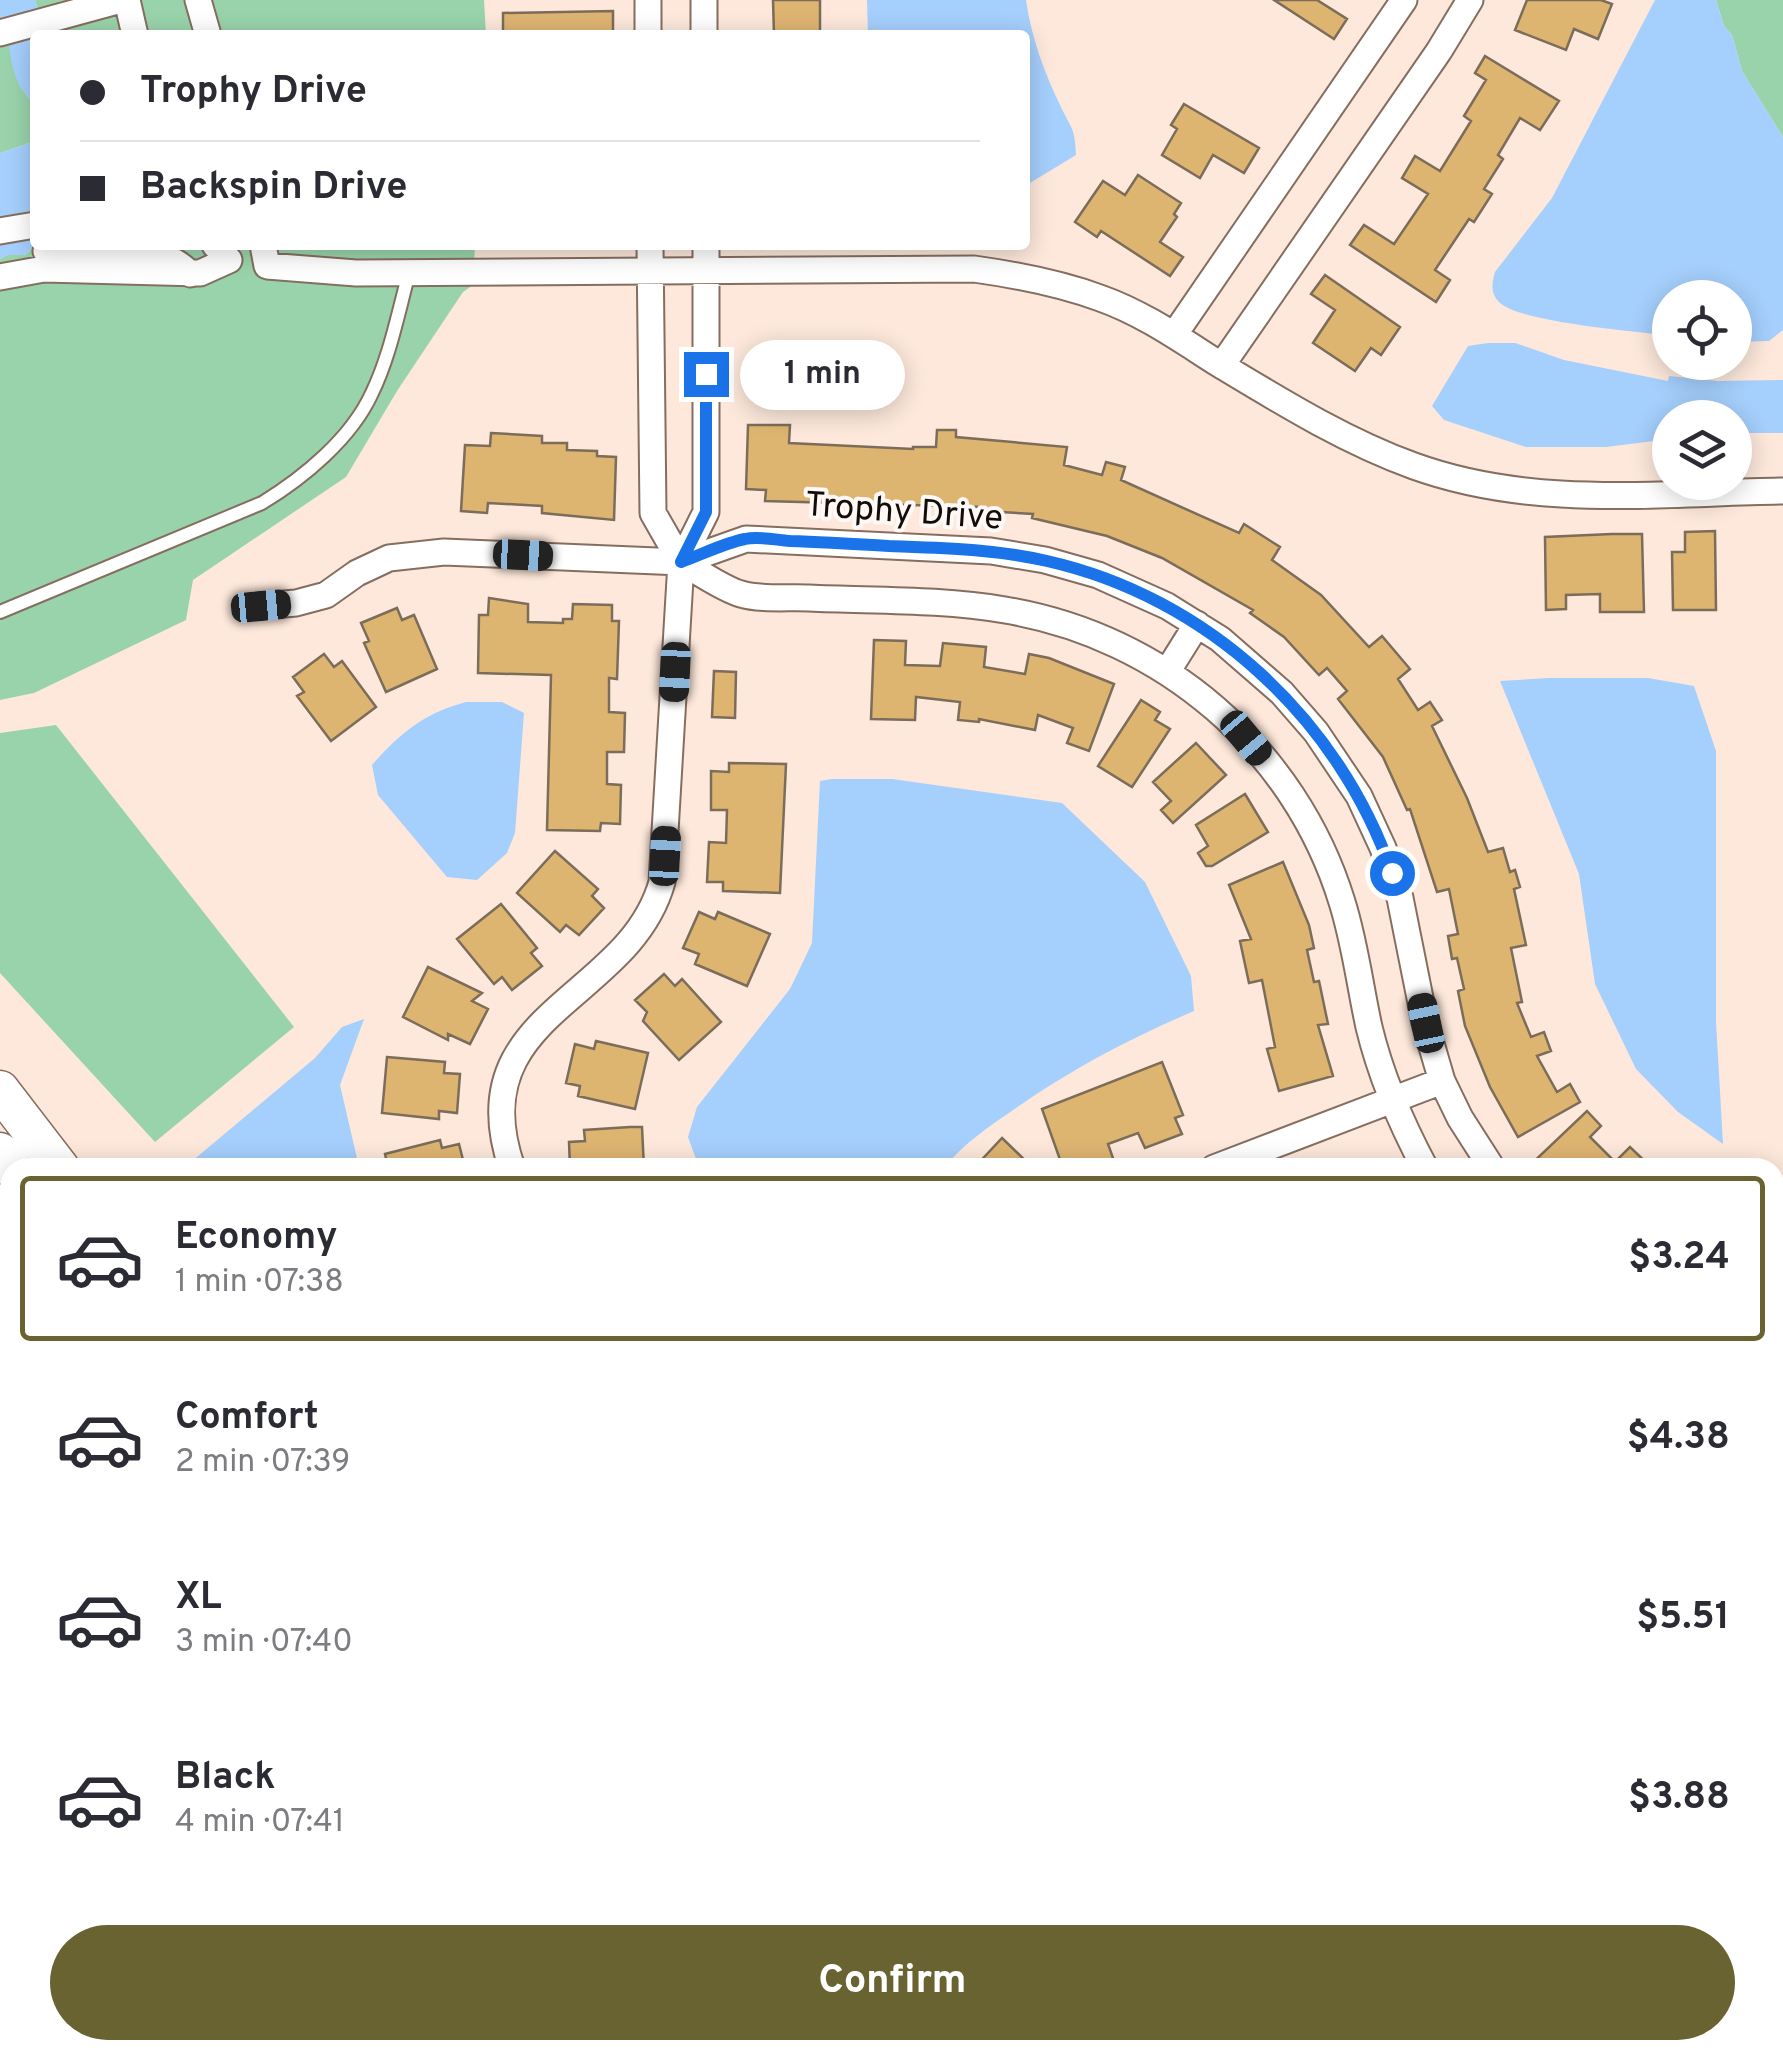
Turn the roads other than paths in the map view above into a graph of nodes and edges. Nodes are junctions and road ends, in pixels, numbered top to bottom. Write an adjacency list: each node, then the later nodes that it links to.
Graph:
1 (124, 0): 7 (street); 11 (street)
2 (198, 0): 8 (street)
3 (648, 0): 9 (street)
4 (704, 0): 10 (street)
5 (1404, 0): 24 (street)
6 (1470, 0): 25 (street)
7 (133, 30)
8 (207, 30)
9 (648, 30)
10 (704, 30)
11 (0, 33)
12 (30, 226): 13 (street)
13 (0, 230)
14 (122, 250): 17 (street)
15 (153, 250): 22 (street)
16 (222, 253): 18 (street); 22 (street)
17 (46, 255): 22 (street); 23 (street)
18 (264, 256): 21 (street)
19 (650, 258): 20 (street); 21 (street); 27 (street)
20 (706, 258): 24 (street); 27 (street)
21 (409, 272): 29 (lane)
22 (190, 274)
23 (0, 277)
24 (1174, 335): 25 (street)
25 (1222, 365): 26 (street)
26 (1783, 491)
27 (681, 562): 28 (street, Trophy Drive); 30 (street, Trophy Drive); 31 (street, Trophy Drive); 36 (street)
28 (261, 606)
29 (0, 612)
30 (1197, 624): 31 (street); 32 (street, Trophy Drive)
31 (1168, 672): 34 (street, Trophy Drive)
32 (1442, 1081): 34 (street); 39 (street, Trophy Drive)
33 (0, 1090): 35 (main road)
34 (1392, 1100): 37 (street); 38 (street, Trophy Drive)
35 (52, 1158)
36 (510, 1158)
37 (1240, 1158)
38 (1421, 1158)
39 (1486, 1158)

